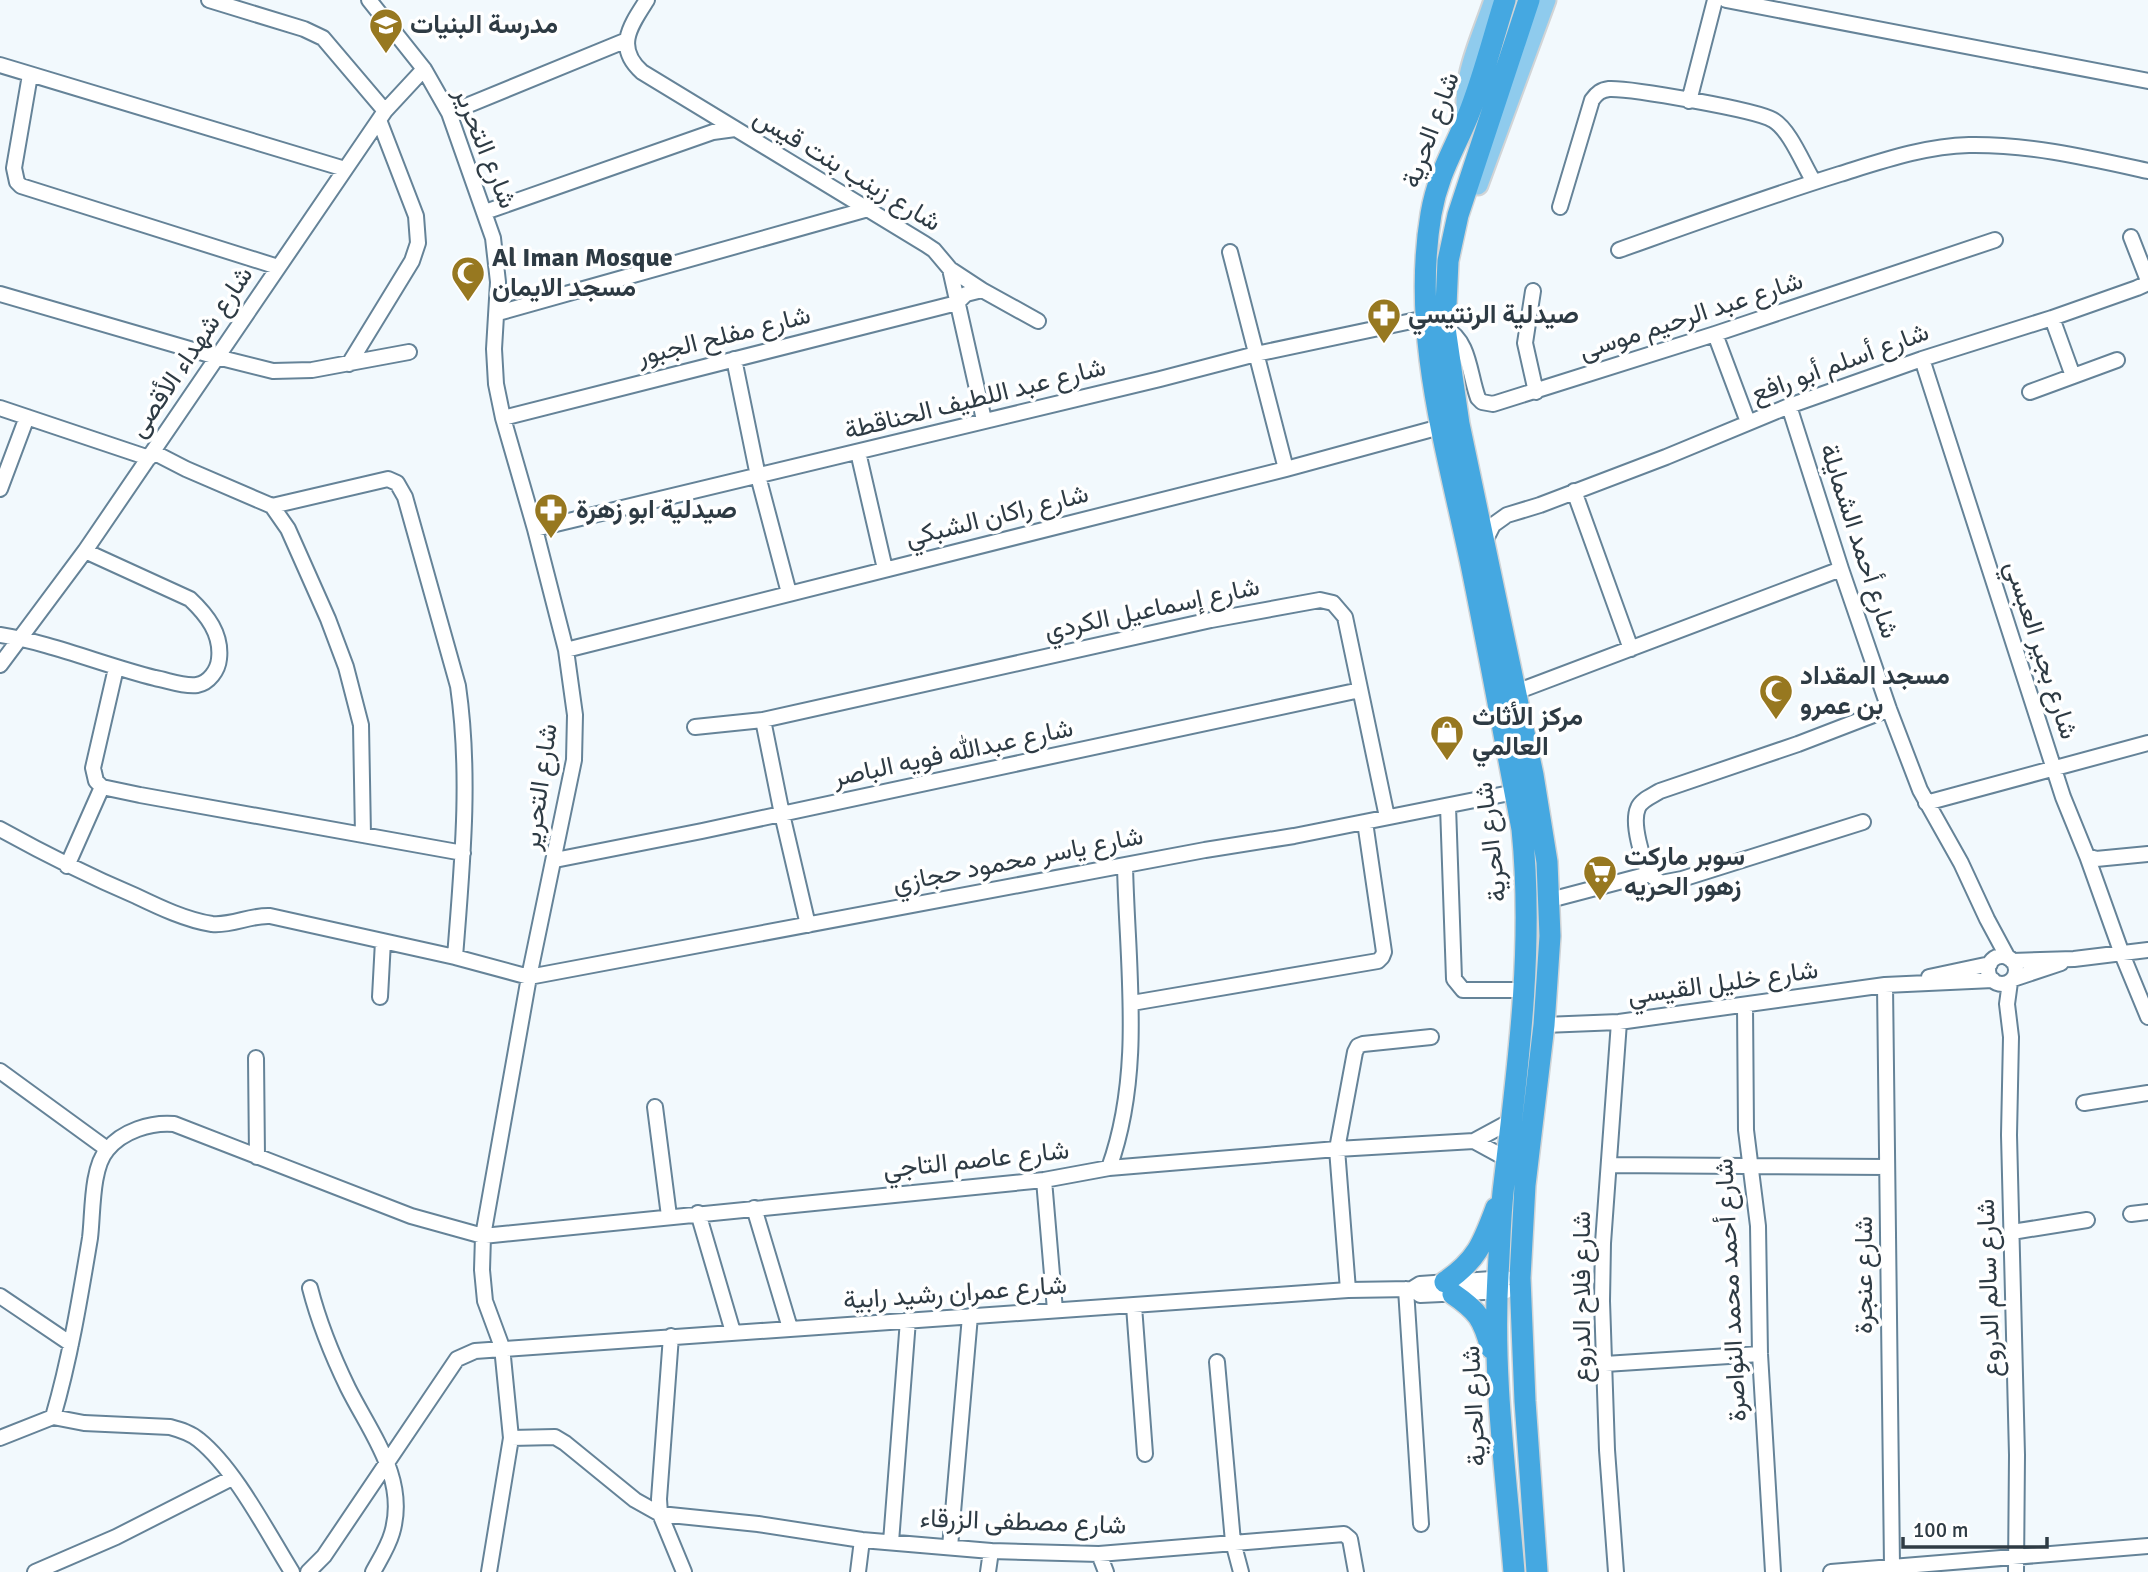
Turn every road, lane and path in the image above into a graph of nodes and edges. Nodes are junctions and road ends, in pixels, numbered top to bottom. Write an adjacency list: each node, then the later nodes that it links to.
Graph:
1 (209, 0): 18 (street)
2 (369, 0): 13 (street, شارع التحرير)
3 (646, 0): 11 (street)
4 (1494, 0): 19 (main road)
5 (1505, 0): 19 (highway, شارع الحرية)
6 (1529, 0): 28 (highway, شارع الحرية)
7 (1546, 0): 20 (main road)
8 (1559, 0): 20 (main road)
9 (1715, 0): 16 (street)
10 (1726, 0): 15 (street)
11 (627, 40): 17 (street); 21 (street)
12 (0, 65): 14 (street)
13 (424, 69): 17 (street, شارع التحرير); 18 (street, شارع شهداء الأقصى)
14 (30, 75): 22 (street); 33 (street)
15 (2148, 81)
16 (1689, 101): 24 (street); 25 (street)
17 (449, 113): 27 (street, شارع التحرير)
18 (382, 116): 22 (street, شارع شهداء الأقصى); 50 (street)
19 (1467, 117): 42 (highway, شارع الحرية)
20 (1502, 122): 28 (main road)
21 (735, 129): 26 (street, شارع زينب بنت قيس); 27 (street, شارع زينب بنت قيس)
22 (345, 169): 33 (street, شارع شهداء الأقصى)
23 (2148, 171): 24 (street)
24 (1814, 182): 31 (street)
25 (1560, 208)
26 (868, 209): 34 (street, شارع زينب بنت قيس); 39 (street)
27 (485, 212): 39 (street, شارع التحرير)
28 (1458, 215): 42 (highway, شارع الحرية)
29 (2131, 237): 40 (street, شارع أسلم أبو رافع)
30 (1995, 240): 43 (street, شارع عبد الرحيم موسى)
31 (1619, 250)
32 (1230, 252): 45 (street)
33 (278, 267): 46 (street, شارع شهداء الأقصى)
34 (950, 269): 35 (street); 38 (street, شارع زينب بنت قيس)
35 (982, 290): 38 (street, شارع مفلح الجبور); 41 (street)
36 (1533, 291): 52 (street)
37 (0, 294): 46 (street)
38 (957, 303): 47 (street, شارع مفلح الجبور); 58 (street, شارع زينب بنت قيس)
39 (498, 313): 57 (street, شارع التحرير)
40 (2052, 318): 48 (street, شارع أسلم أبو رافع); 51 (street)
41 (1038, 321)
42 (1435, 323): 45 (street, شارع عبد اللطيف الحناقطة); 52 (street, شارع عبد الرحيم موسى); 60 (highway, شارع الحرية); 67 (highway, شارع الحرية)
43 (1714, 334): 52 (street, شارع عبد الرحيم موسى); 59 (street)
44 (409, 352): 50 (street)
45 (1256, 354): 58 (street, شارع عبد اللطيف الحناقطة); 63 (street)
46 (217, 357): 50 (street); 62 (street, شارع شهداء الأقصى)
47 (734, 359): 57 (street, شارع مفلح الجبور); 64 (street)
48 (1922, 359): 54 (street, شارع أسلم أبو رافع); 88 (street, شارع بجير العبسي)
49 (2117, 360): 51 (street)
50 (349, 363)
51 (2073, 376): 53 (street)
52 (1535, 392)
53 (2030, 392)
54 (1789, 407): 59 (street, شارع أسلم أبو رافع); 74 (street, شارع أحمد الشمايلة)
55 (0, 408): 56 (street)
56 (27, 418): 62 (street); 65 (street)
57 (503, 418): 70 (street, شارع التحرير)
58 (984, 421): 61 (street, شارع عبد اللطيف الحناقطة)
59 (1748, 422): 66 (street, شارع أسلم أبو رافع)
60 (1440, 426): 63 (street, شارع راكان الشبكي); 90 (highway, شارع الحرية)
61 (858, 452): 64 (street, شارع عبد اللطيف الحناقطة); 73 (street)
62 (151, 455): 68 (street); 72 (street, شارع شهداء الأقصى)
63 (1286, 469): 73 (street, شارع راكان الشبكي)
64 (758, 476): 70 (street, شارع عبد اللطيف الحناقطة); 75 (street)
65 (0, 489)
66 (1574, 491): 69 (street, شارع أسلم أبو رافع); 78 (street)
67 (1475, 503): 69 (street); 71 (highway, شارع الحرية)
68 (272, 506): 98 (street); 99 (street)
69 (1507, 515): 71 (street)
70 (536, 529): 79 (street, شارع التحرير)
71 (1484, 543): 83 (highway, شارع الحرية)
72 (85, 551): 77 (street, شارع شهداء الأقصى); 81 (street)
73 (886, 569): 75 (street, شارع راكان الشبكي)
74 (1841, 569): 78 (street); 84 (street, شارع أحمد الشمايلة)
75 (789, 593): 79 (street, شارع راكان الشبكي)
76 (0, 635): 77 (street)
77 (21, 638): 80 (street, شارع شهداء الأقصى); 81 (street)
78 (1631, 649): 83 (street)
79 (566, 650): 102 (street, شارع التحرير)
80 (0, 665)
81 (116, 668): 89 (street)
82 (1360, 690): 85 (street, شارع إسماعيل الكردي); 93 (street, شارع عبدالله فويه الباصر); 94 (street, شارع إسماعيل الكردي)
83 (1516, 692): 106 (highway, شارع الحرية)
84 (1889, 709): 91 (street, شارع أحمد الشمايلة); 105 (street)
85 (763, 720): 86 (street, شارع إسماعيل الكردي); 93 (street)
86 (695, 727)
87 (2148, 743): 88 (street)
88 (2053, 767): 91 (street); 101 (street, شارع بجير العبسي)
89 (102, 787): 98 (street); 104 (street)
90 (1515, 792): 92 (street, شارع ياسر محمود حجازي); 120 (highway, شارع الحرية)
91 (1926, 803): 107 (street, شارع أحمد الشمايلة)
92 (1448, 806): 94 (street, شارع ياسر محمود حجازي); 120 (street)
93 (782, 814): 102 (street, شارع عبدالله فويه الباصر); 108 (street)
94 (1387, 817): 95 (street, شارع ياسر محمود حجازي)
95 (1365, 822): 103 (street, شارع ياسر محمود حجازي); 122 (street)
96 (1863, 822): 105 (street)
97 (0, 829): 104 (street)
98 (363, 835): 99 (street)
99 (463, 853): 112 (street)
100 (2148, 854): 101 (street)
101 (2087, 856): 111 (street, شارع بجير العبسي)
102 (555, 860): 116 (street, شارع التحرير)
103 (1125, 865): 108 (street, شارع ياسر محمود حجازي); 122 (street)
104 (67, 866): 109 (street)
105 (1649, 874): 106 (street)
106 (1550, 900): 126 (highway, شارع الحرية)
107 (1987, 919): 114 (street, شارع أحمد الشمايلة); 115 (street, شارع أحمد الشمايلة)
108 (808, 925): 116 (street, شارع ياسر محمود حجازي)
109 (383, 941): 112 (street); 121 (street)
110 (2148, 950): 111 (street, شارع خليل القيسي)
111 (2122, 954): 113 (street, شارع خليل القيسي); 124 (street, شارع بجير العبسي)
112 (455, 957): 116 (street)
113 (2074, 959): 114 (street, شارع خليل القيسي); 117 (street, شارع خليل القيسي)
114 (2010, 960): 115 (street); 117 (street)
115 (1991, 962): 117 (street); 118 (street, شارع خليل القيسي)
116 (529, 977): 152 (street, شارع التحرير)
117 (2003, 981): 118 (street, شارع خليل القيسي); 151 (street, شارع سالم الدروع)
118 (1907, 983): 119 (street, شارع خليل القيسي)
119 (1885, 985): 123 (street, شارع خليل القيسي); 141 (street, شارع عنجرة)
120 (1525, 990): 133 (highway, شارع الحرية)
121 (380, 997)
122 (1132, 1003): 142 (street)
123 (1745, 1005): 125 (street, شارع خليل القيسي); 140 (street, شارع أحمد محمد النواصرة)
124 (2148, 1017)
125 (1619, 1022): 126 (street, شارع خليل القيسي); 139 (street, شارع فلاح الدروع)
126 (1544, 1025): 153 (highway, شارع الحرية)
127 (1431, 1037): 136 (street)
128 (256, 1058): 137 (street)
129 (0, 1071): 135 (street)
130 (2148, 1093): 131 (street)
131 (2084, 1103)
132 (655, 1107): 149 (street)
133 (1511, 1121): 134 (street, شارع عاصم التاجي); 138 (highway, شارع الحرية)
134 (1474, 1141): 136 (street, شارع عاصم التاجي); 138 (street)
135 (107, 1149): 137 (street, شارع عاصم التاجي); 167 (street)
136 (1337, 1149): 142 (street, شارع عاصم التاجي); 158 (street)
137 (257, 1157): 152 (street, شارع عاصم التاجي)
138 (1507, 1159): 144 (highway, شارع الحرية)
139 (1610, 1165): 140 (street); 171 (street, شارع فلاح الدروع)
140 (1751, 1165): 141 (street); 169 (street, شارع أحمد محمد النواصرة)
141 (1887, 1167): 189 (street, شارع عنجرة)
142 (1109, 1168): 143 (street, شارع عاصم التاجي)
143 (1044, 1180): 145 (street, شارع عاصم التاجي); 161 (street)
144 (1504, 1186): 154 (highway, شارع الحرية); 156 (highway)
145 (754, 1208): 147 (street, شارع عاصم التاجي); 164 (street)
146 (2148, 1212): 148 (street)
147 (698, 1213): 149 (street, شارع عاصم التاجي); 165 (street)
148 (2132, 1214)
149 (669, 1216): 152 (street, شارع عاصم التاجي)
150 (2087, 1220): 151 (street)
151 (2012, 1232): 188 (street, شارع سالم الدروع)
152 (483, 1236): 168 (street, شارع التحرير)
153 (1520, 1284): 154 (street, شارع عمران رشيد رابية); 202 (highway, شارع الحرية)
154 (1498, 1285): 156 (street, شارع عمران رشيد رابية); 172 (highway, شارع الحرية)
155 (310, 1288): 177 (street)
156 (1449, 1288): 157 (street, شارع عمران رشيد رابية); 172 (highway)
157 (1409, 1289): 158 (street, شارع عمران رشيد رابية); 180 (street)
158 (1348, 1290): 160 (street, شارع عمران رشيد رابية)
159 (0, 1296): 167 (street)
160 (1134, 1306): 161 (street, شارع عمران رشيد رابية); 176 (street)
161 (1055, 1310): 162 (street, شارع عمران رشيد رابية)
162 (970, 1316): 163 (street, شارع عمران رشيد رابية); 185 (street)
163 (908, 1320): 164 (street, شارع عمران رشيد رابية); 182 (street)
164 (790, 1328): 165 (street, شارع عمران رشيد رابية)
165 (733, 1332): 166 (street, شارع عمران رشيد رابية)
166 (671, 1336): 168 (street, شارع عمران رشيد رابية); 179 (street)
167 (71, 1343): 173 (street)
168 (502, 1347): 175 (street, شارع التحرير); 177 (street, شارع عمران رشيد رابية)
169 (1760, 1354): 171 (street); 204 (street, شارع أحمد محمد النواصرة)
170 (1217, 1362): 183 (street)
171 (1605, 1364): 203 (street, شارع فلاح الدروع)
172 (1498, 1375): 201 (highway, شارع الحرية)
173 (52, 1417): 174 (street); 178 (street)
174 (0, 1438)
175 (511, 1438): 179 (street); 194 (street, شارع التحرير)
176 (1145, 1454)
177 (387, 1461): 192 (street, شارع عمران رشيد رابية); 193 (street)
178 (232, 1478): 190 (street); 191 (street)
179 (660, 1514): 181 (street, شارع مصطفى الزرقاء); 195 (street)
180 (1421, 1524)
181 (862, 1540): 182 (street, شارع مصطفى الزرقاء); 196 (street)
182 (891, 1542): 185 (street, شارع مصطفى الزرقاء)
183 (1233, 1542): 187 (street, شارع مصطفى الزرقاء); 199 (street); 200 (street, شارع مصطفى الزرقاء)
184 (2148, 1546): 188 (street)
185 (950, 1547): 186 (street, شارع مصطفى الزرقاء)
186 (990, 1551): 187 (street, شارع مصطفى الزرقاء); 197 (street)
187 (1099, 1554): 198 (street)
188 (2015, 1565): 189 (street)
189 (1892, 1566): 205 (street)
190 (35, 1572)
191 (292, 1572)
192 (309, 1572)
193 (373, 1572)
194 (489, 1572)
195 (684, 1572)
196 (858, 1572)
197 (988, 1572)
198 (1106, 1572)
199 (1241, 1572)
200 (1356, 1572)
201 (1514, 1572)
202 (1537, 1572)
203 (1616, 1572)
204 (1773, 1572)
205 (1831, 1572)

